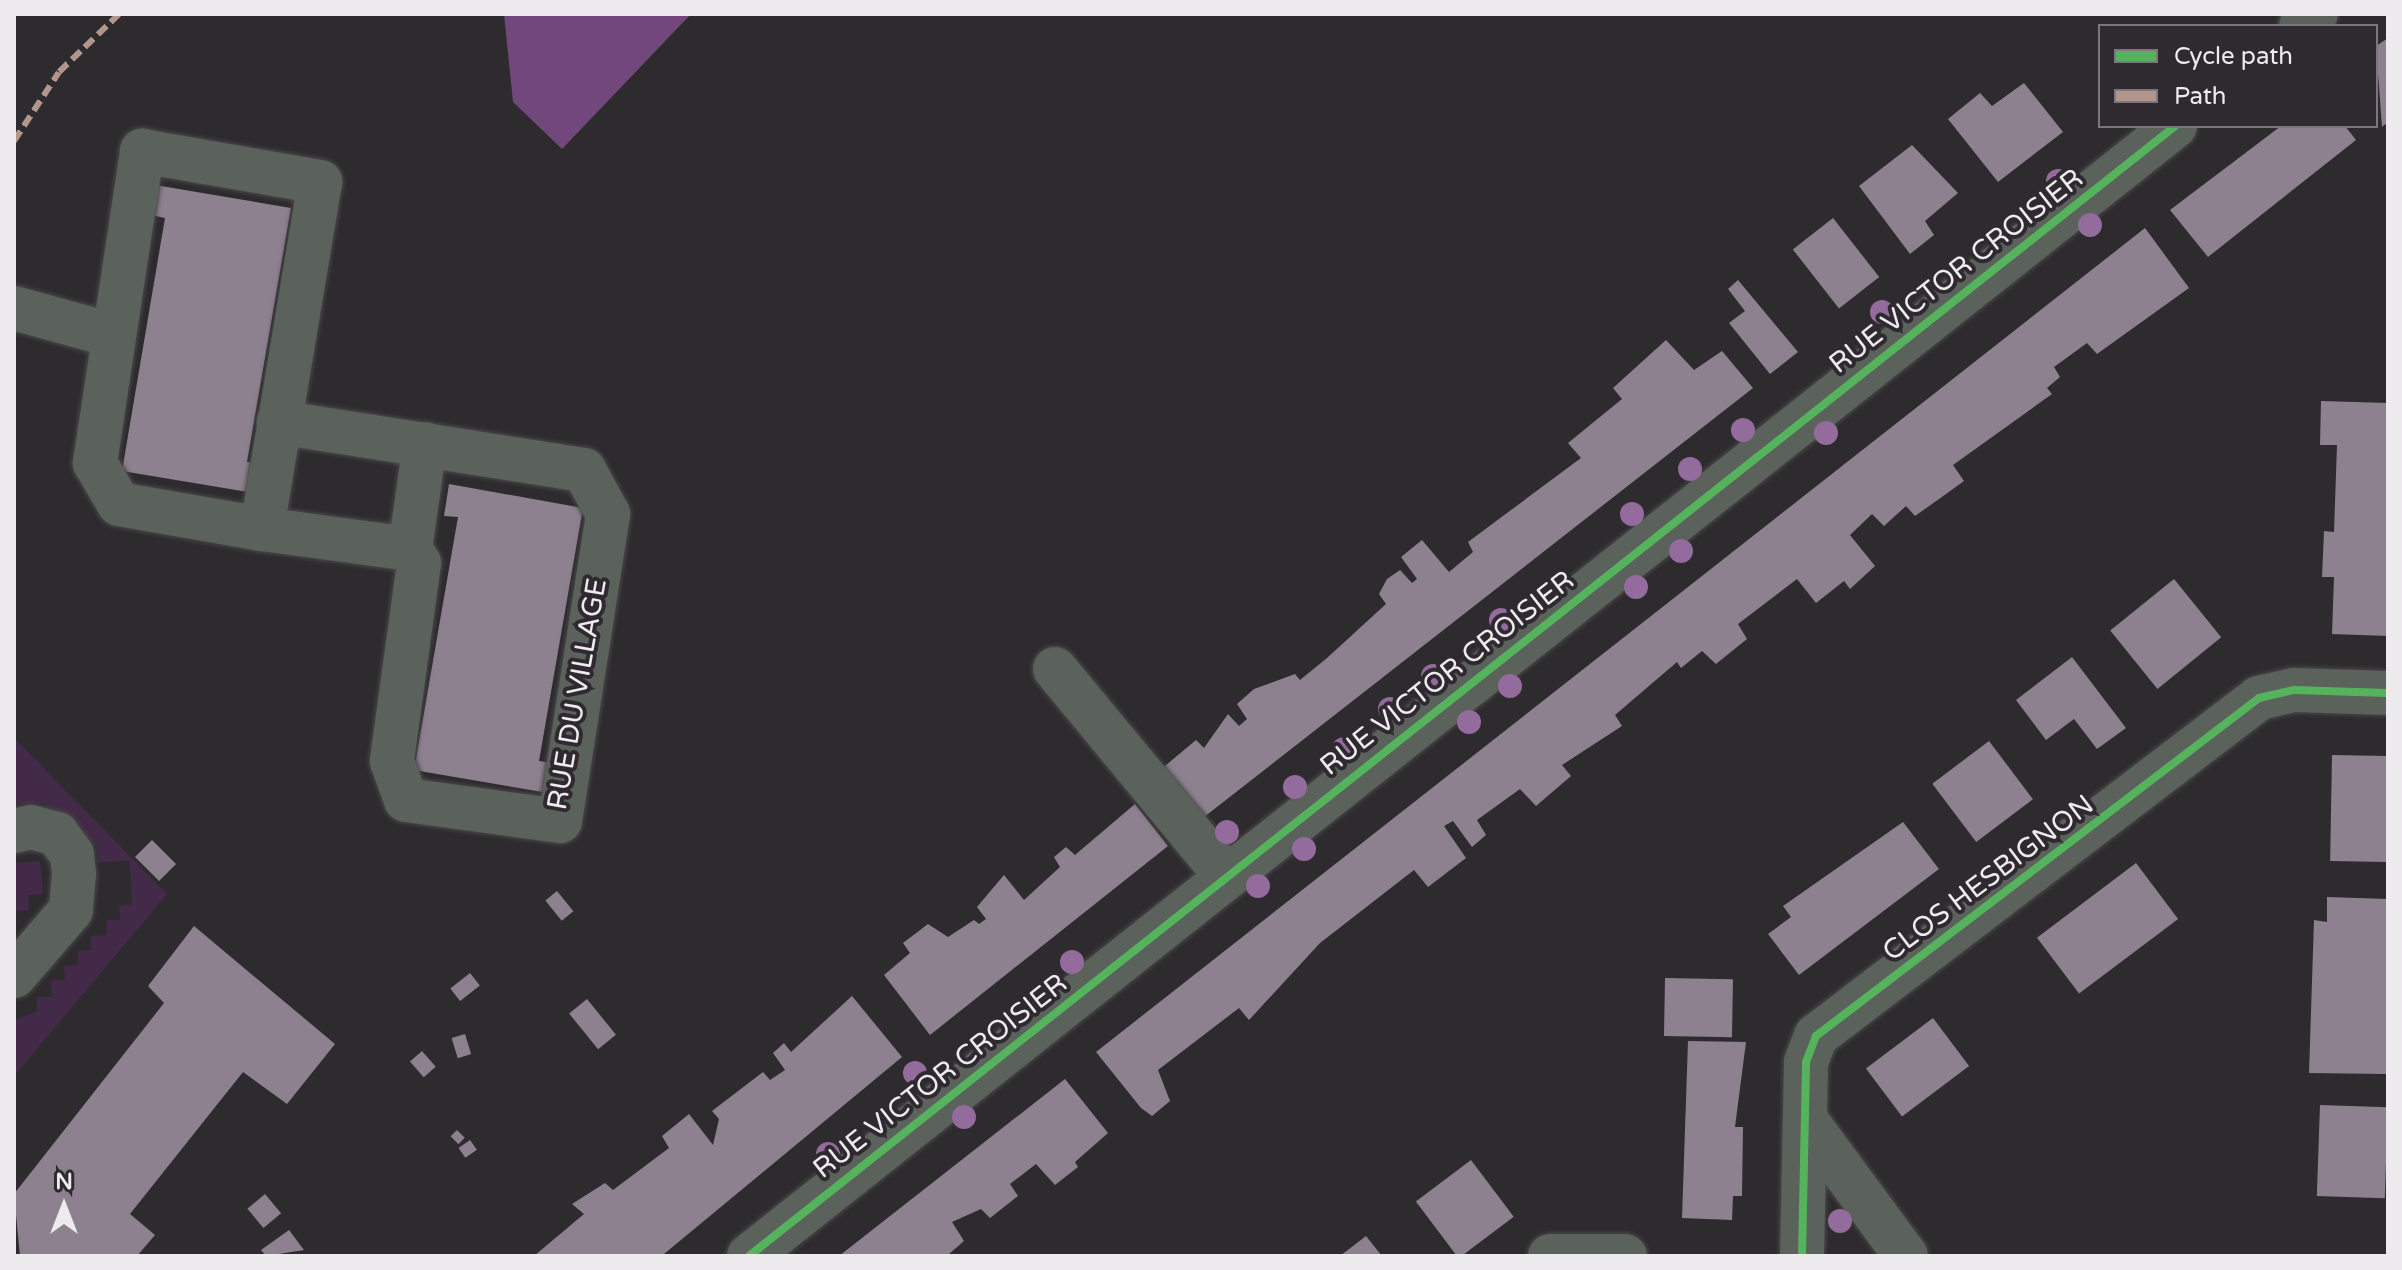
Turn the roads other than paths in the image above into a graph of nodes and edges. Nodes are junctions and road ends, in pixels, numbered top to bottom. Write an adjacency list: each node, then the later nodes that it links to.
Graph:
1 (2172, 128): 11 (street, RUE VICTOR CROISIER)
2 (14, 308): 3 (street)
3 (112, 335): 4 (street); 6 (street)
4 (279, 422): 5 (street, RUE DU VILLAGE); 6 (street)
5 (425, 444): 7 (street); 7 (street, RUE DU VILLAGE)
6 (262, 529): 7 (street)
7 (410, 549)
8 (1055, 669): 11 (street)
9 (2388, 693): 13 (street, CLOS HESBIGNON)
10 (14, 831): 12 (street)
11 (1226, 876): 14 (street, RUE VICTOR CROISIER)
12 (14, 976)
13 (1805, 1119): 17 (street, CLOS HESBIGNON); 18 (street)
14 (749, 1256)
15 (1550, 1256): 16 (street)
16 (1625, 1256)
17 (1802, 1256)
18 (1906, 1256)

